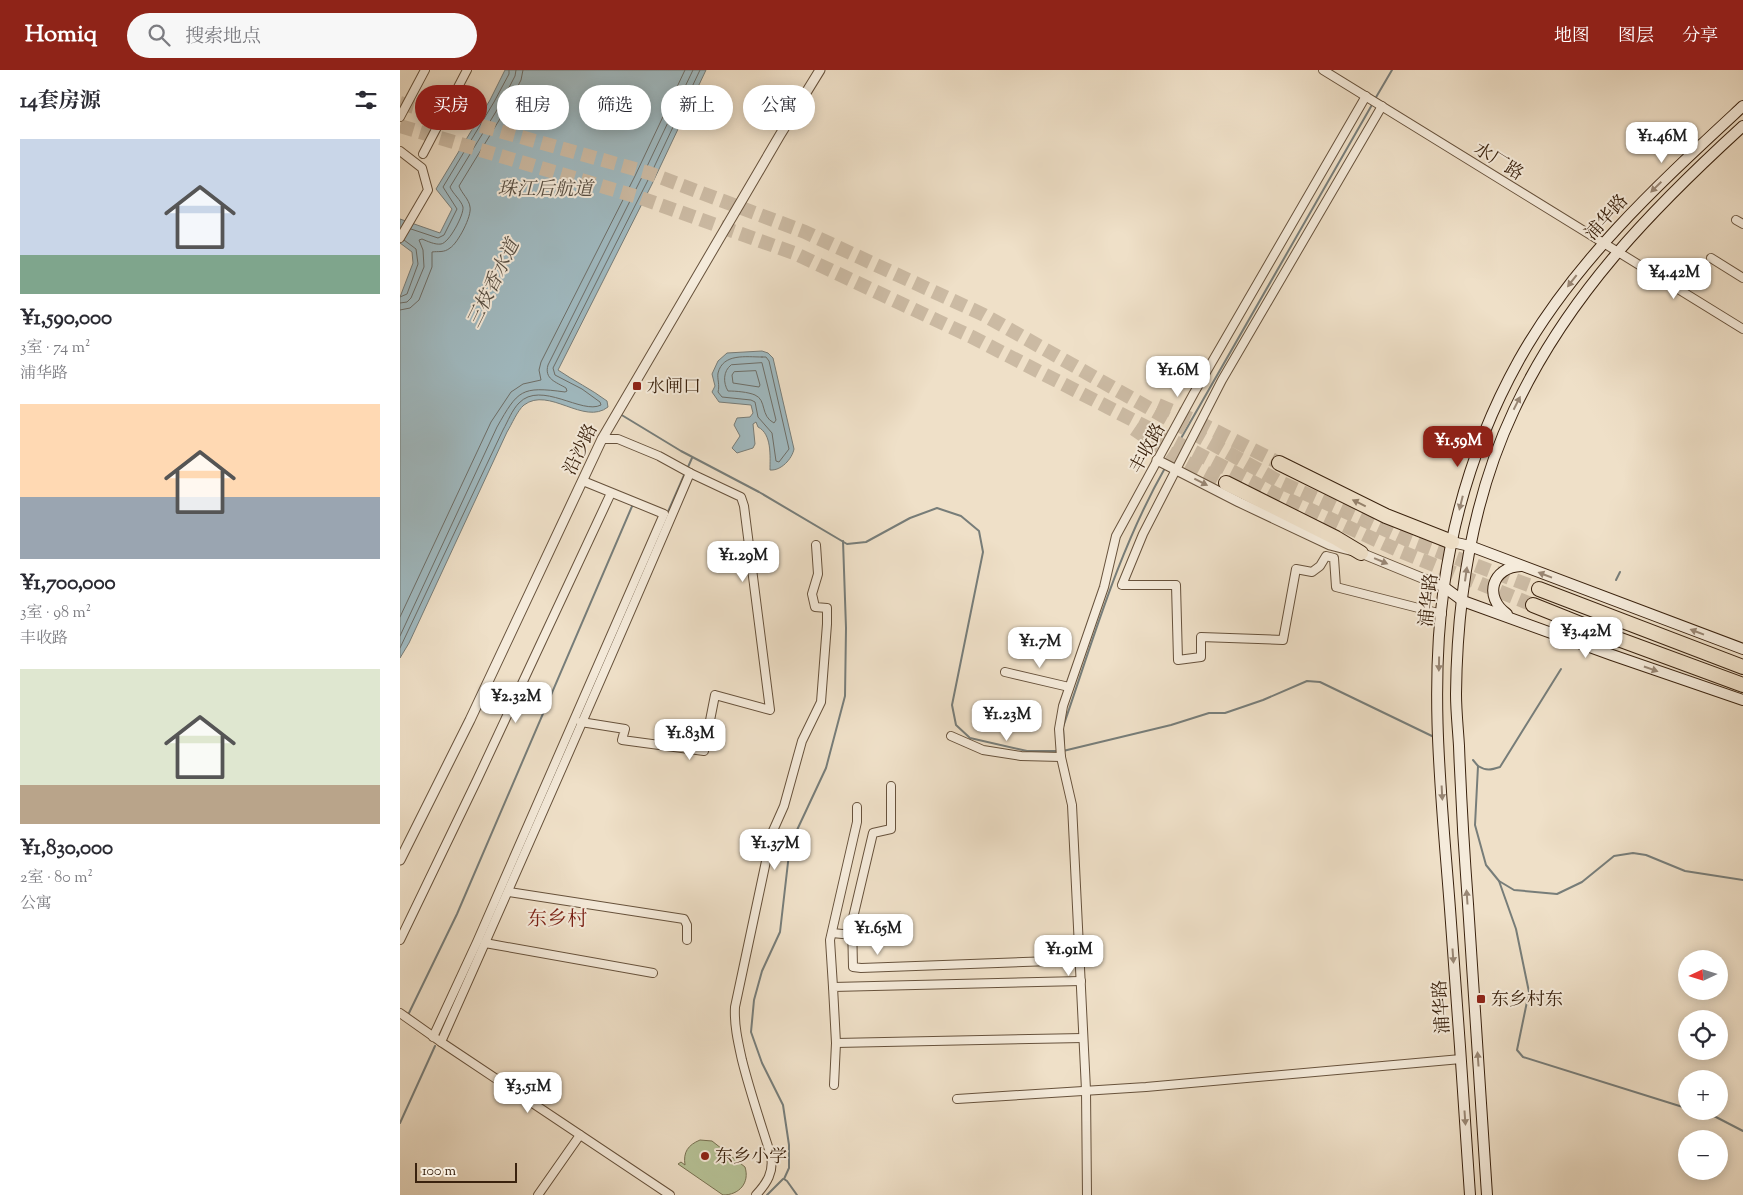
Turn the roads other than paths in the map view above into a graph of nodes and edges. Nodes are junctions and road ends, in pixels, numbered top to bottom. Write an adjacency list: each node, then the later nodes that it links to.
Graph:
1 (425, 70): 8 (street)
2 (467, 70): 11 (street)
3 (820, 70): 18 (street, 沿沙路)
4 (1323, 70): 5 (street)
5 (1368, 97): 6 (street, 水厂路); 19 (street, 丰收路)
6 (1381, 105): 13 (street, 水厂路); 34 (street)
7 (1743, 106): 13 (main road, 浦华路, one-way to 13)
8 (400, 117)
9 (1743, 126): 14 (main road, 浦华路)
10 (400, 151): 12 (street)
11 (423, 154)
12 (400, 238)
13 (1603, 243): 14 (street, 水厂路); 25 (main road, 浦华路, one-way to 25)
14 (1617, 252): 17 (street); 27 (main road, 浦华路, one-way to 14)
15 (1711, 258): 16 (street)
16 (1743, 278)
17 (1743, 329)
18 (602, 440): 21 (street); 22 (street, 沿沙路)
19 (1157, 460): 28 (street, one-way to 28); 40 (street, 丰收路)
20 (1279, 463): 25 (highway, one-way to 20)
21 (690, 473): 42 (street); 42 (street)
22 (583, 481): 24 (street); 47 (street, 沿沙路)
23 (1226, 483): 28 (highway)
24 (611, 493): 51 (street); 59 (street)
25 (1452, 542): 27 (main road); 30 (main road, 浦华路)
26 (816, 545): 70 (street)
27 (1470, 546): 29 (main road); 32 (main road, 浦华路, one-way to 27)
28 (1361, 553): 30 (street, one-way to 30)
29 (1522, 566): 35 (main road); 36 (main road, one-way to 29)
30 (1444, 587): 32 (main road); 34 (main road, 浦华路)
31 (1539, 589): 37 (highway)
32 (1463, 600): 35 (main road); 73 (main road, 浦华路, one-way to 32)
33 (1533, 605): 39 (highway)
34 (1442, 614): 63 (main road, 浦华路, one-way to 63)
35 (1511, 617): 41 (main road, one-way to 41)
36 (1743, 649)
37 (1743, 667)
38 (1005, 672): 40 (street)
39 (1743, 685)
40 (1069, 687): 44 (street, 丰收路)
41 (1743, 700)
42 (581, 722): 48 (street)
43 (951, 736): 44 (street)
44 (1061, 757): 54 (street, 丰收路)
45 (891, 786): 50 (street)
46 (857, 807): 49 (street)
47 (400, 860)
48 (508, 892): 52 (street); 53 (street)
49 (832, 933): 50 (street); 57 (street)
50 (852, 935): 54 (street)
51 (400, 940)
52 (687, 940)
53 (486, 943): 55 (street); 61 (street)
54 (1080, 960): 56 (street, 丰收路)
55 (652, 973)
56 (1081, 981): 57 (street); 60 (street, 丰收路)
57 (833, 987): 62 (street)
58 (400, 1013): 59 (street)
59 (433, 1037): 61 (street)
60 (1083, 1038): 62 (street); 65 (street, 丰收路)
61 (441, 1042): 67 (street)
62 (836, 1043): 64 (street)
63 (1461, 1059): 65 (street); 72 (main road, 浦华路, one-way to 72)
64 (834, 1085)
65 (1086, 1090): 66 (street); 71 (street, 丰收路)
66 (957, 1099)
67 (580, 1135): 68 (street); 69 (street)
68 (538, 1195)
69 (670, 1195)
70 (756, 1195)
71 (1087, 1195)
72 (1470, 1195)
73 (1487, 1195)

